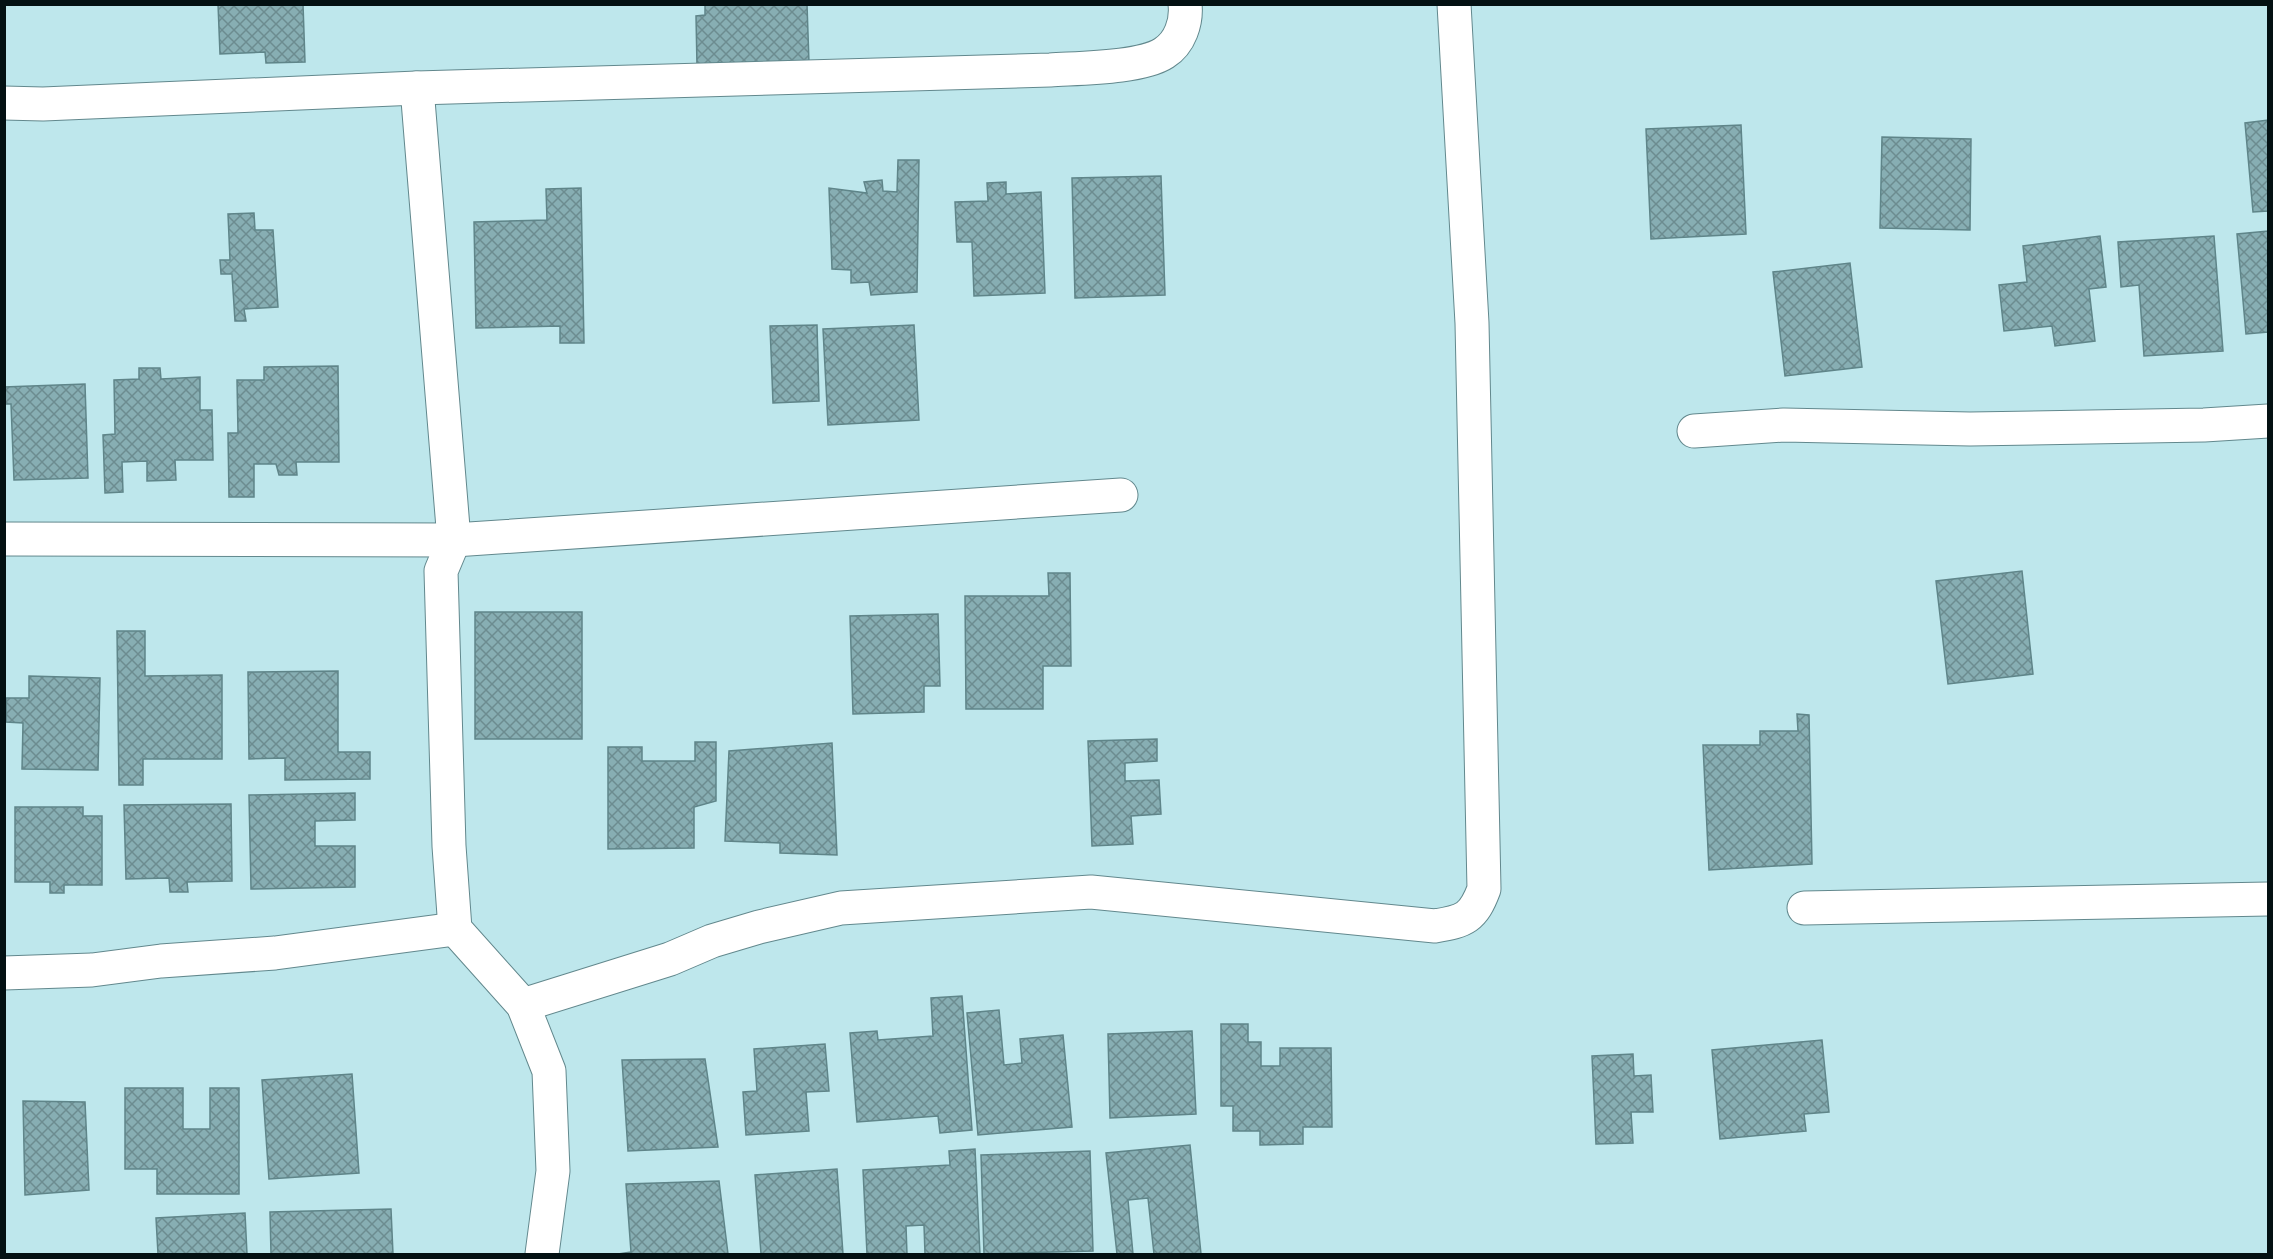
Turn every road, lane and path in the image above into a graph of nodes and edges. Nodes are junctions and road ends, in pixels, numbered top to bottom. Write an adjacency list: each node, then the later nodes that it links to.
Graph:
1 (1185, 4): 3 (street)
2 (1454, 4): 14 (street)
3 (417, 88): 4 (street); 9 (street)
4 (4, 103)
5 (2268, 421): 6 (street)
6 (1694, 431)
7 (1121, 495): 9 (street)
8 (4, 539): 9 (street)
9 (454, 540): 12 (street)
10 (2268, 899): 11 (street)
11 (1804, 908)
12 (455, 929): 13 (street); 14 (street)
13 (4, 973)
14 (523, 1005): 15 (street)
15 (542, 1254)

